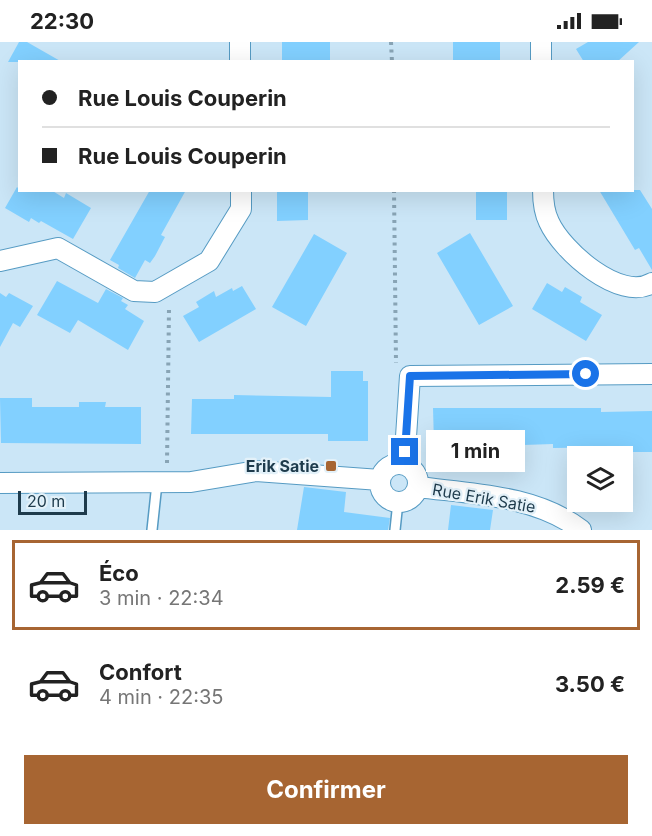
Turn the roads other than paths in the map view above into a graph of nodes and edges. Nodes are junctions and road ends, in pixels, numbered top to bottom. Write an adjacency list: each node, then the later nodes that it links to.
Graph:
1 (240, 42): 3 (street)
2 (541, 42): 4 (street)
3 (240, 60)
4 (541, 60)
5 (241, 192): 7 (street)
6 (543, 192): 8 (street)
7 (0, 261)
8 (652, 283)
9 (652, 374): 10 (street)
10 (402, 464): 11 (street); 14 (street, Rue Erik Satie)
11 (380, 480): 12 (street); 15 (street)
12 (162, 482): 13 (street); 16 (lane)
13 (0, 483)
14 (418, 487): 15 (street, Rue Erik Satie); 18 (street, Rue Erik Satie)
15 (395, 502): 17 (lane)
16 (152, 530)
17 (394, 530)
18 (580, 530)

